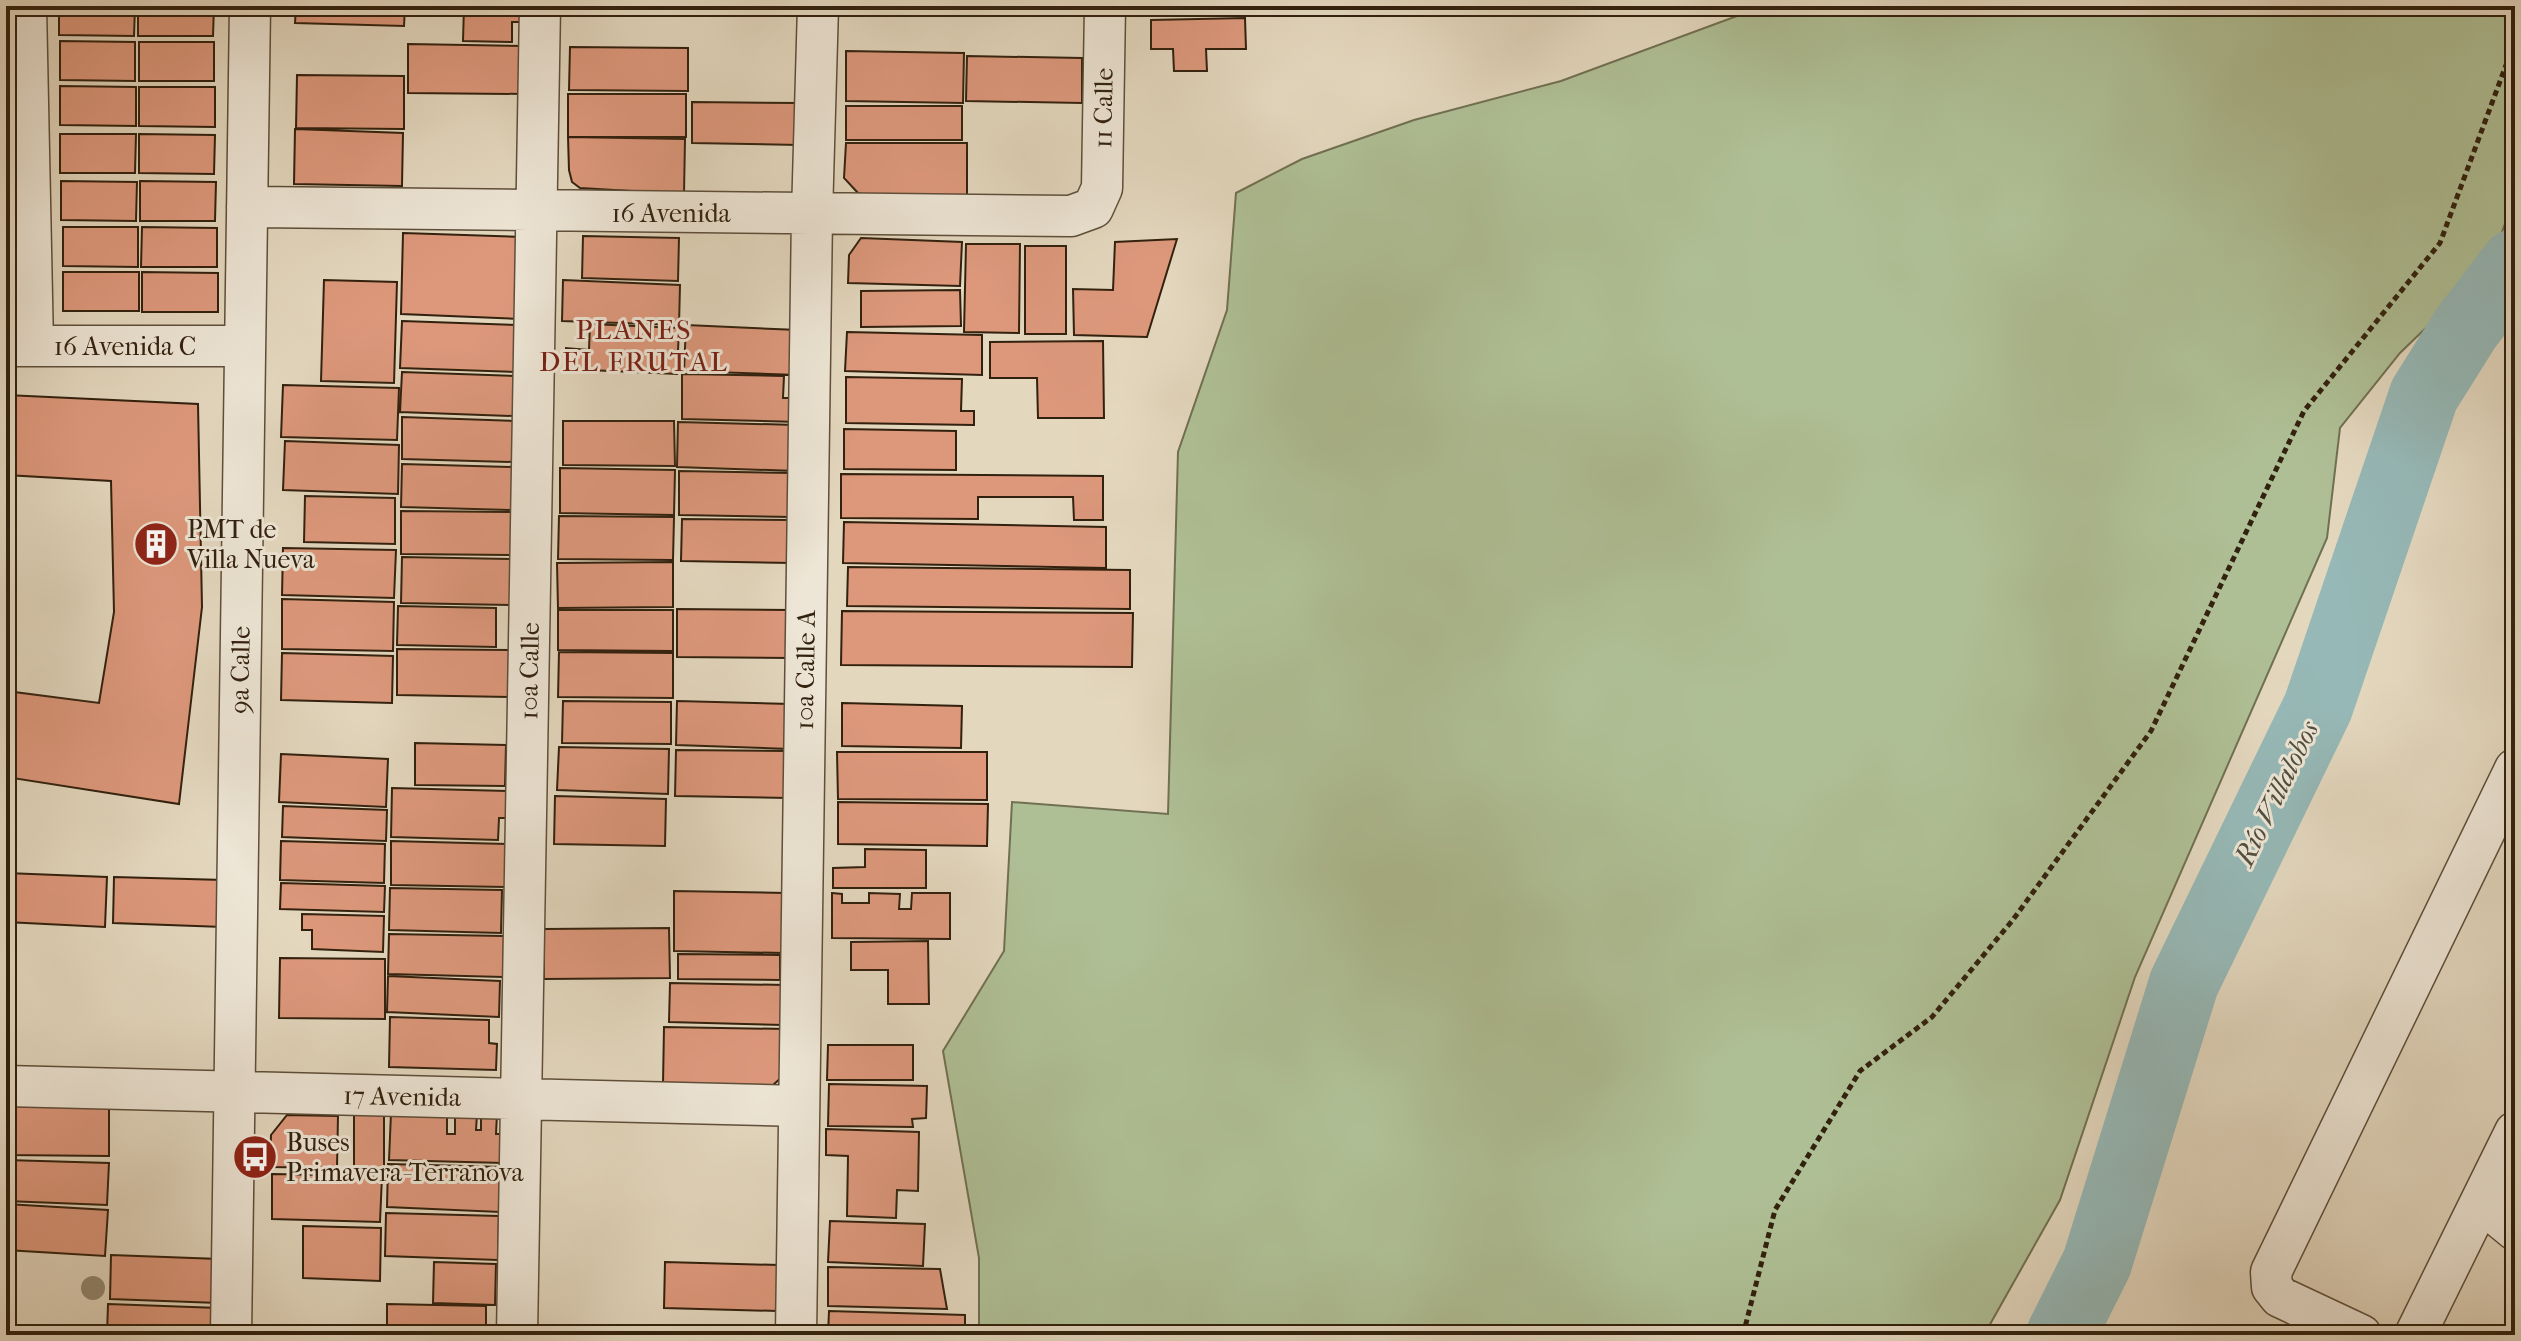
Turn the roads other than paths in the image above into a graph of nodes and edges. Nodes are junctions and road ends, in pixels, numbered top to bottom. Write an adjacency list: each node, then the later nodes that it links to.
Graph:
1 (26, 6): 6 (street)
2 (250, 6): 7 (street, 9a Calle)
3 (540, 6): 9 (street, 10a Calle)
4 (818, 6): 10 (street, 10a Calle A)
5 (1105, 6): 8 (street, 11 Calle)
6 (17, 95): 11 (street)
7 (247, 207): 9 (street, 16 Avenida); 12 (street, 9a Calle)
8 (1093, 208): 10 (street, 16 Avenida)
9 (537, 212): 10 (street, 16 Avenida); 16 (street, 10a Calle)
10 (812, 215): 17 (street, 10a Calle A)
11 (20, 346): 12 (street, 16 Avenida C)
12 (245, 346): 15 (street, 9a Calle)
13 (2515, 769): 24 (street)
14 (6, 1086): 15 (street, 17 Avenida)
15 (233, 1091): 16 (street, 17 Avenida); 21 (street, 9a Calle)
16 (522, 1099): 17 (street, 17 Avenida); 22 (street, 10a Calle)
17 (799, 1106): 23 (street, 10a Calle A)
18 (2515, 1132): 19 (street)
19 (2481, 1202): 20 (street); 25 (street)
20 (2515, 1230)
21 (231, 1335)
22 (517, 1335)
23 (796, 1335)
24 (2361, 1335)
25 (2415, 1335)

